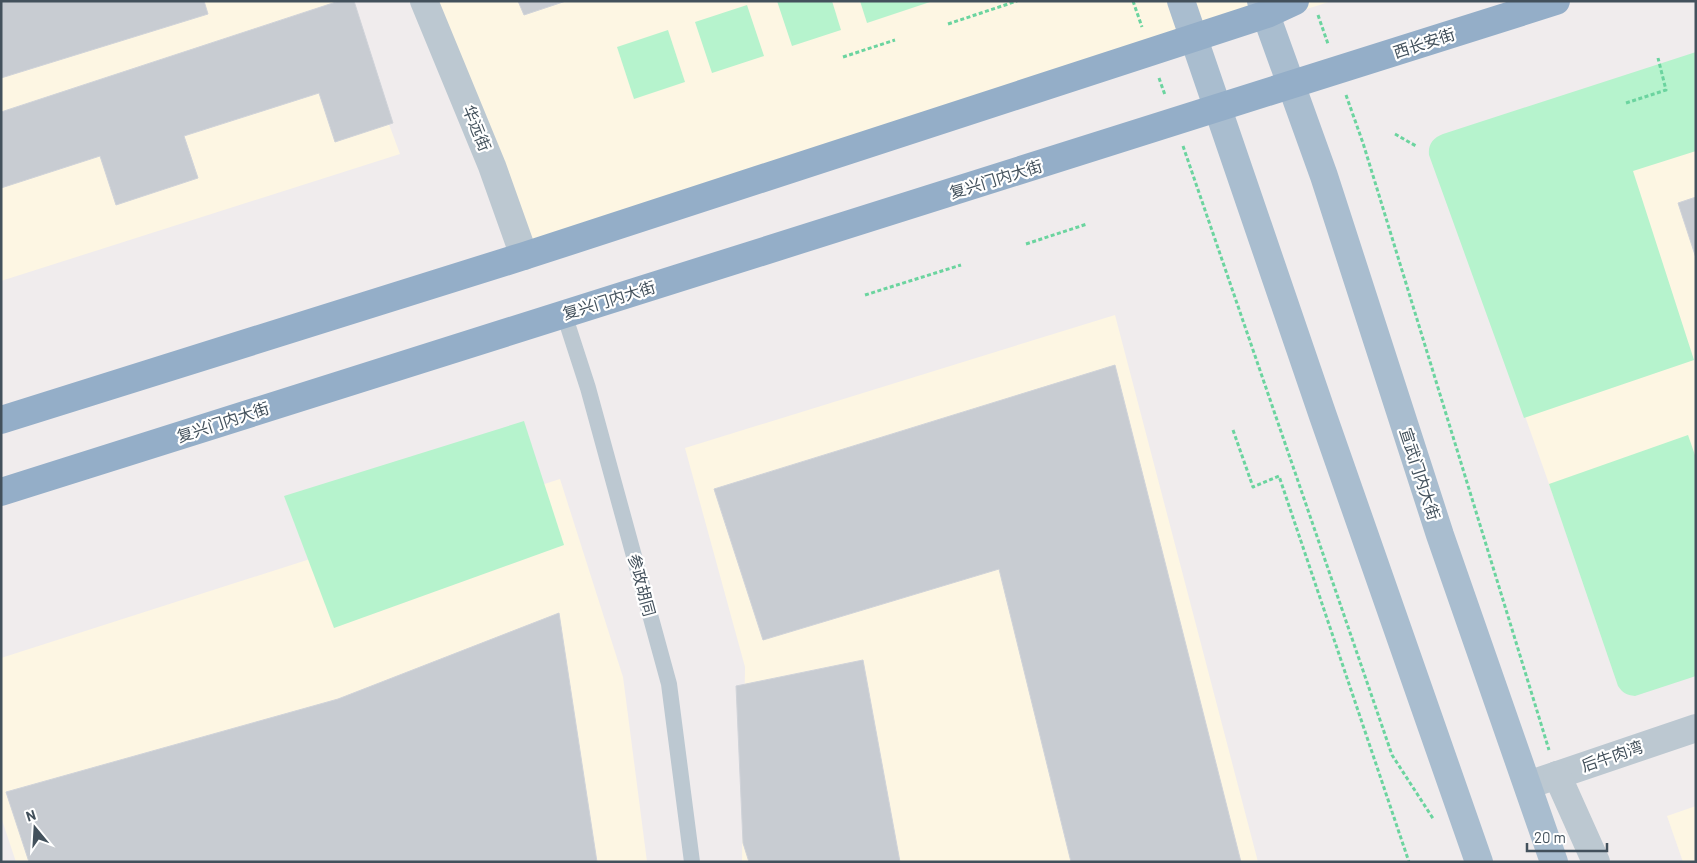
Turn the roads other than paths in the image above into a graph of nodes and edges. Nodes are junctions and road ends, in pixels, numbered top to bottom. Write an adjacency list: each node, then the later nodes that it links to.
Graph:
1 (424, 1): 9 (street, 华远街)
2 (1181, 1): 6 (main road)
3 (1556, 1): 7 (highway, 西长安街)
4 (1306, 6): 5 (highway)
5 (1264, 8): 6 (highway); 7 (main road, 宣武门内大街)
6 (1193, 38): 8 (main road); 9 (highway)
7 (1292, 85): 8 (highway, 西长安街); 15 (main road, 宣武门内大街)
8 (1218, 109): 10 (highway, 复兴门内大街); 17 (main road)
9 (524, 256): 11 (highway)
10 (564, 314): 12 (highway, 复兴门内大街); 16 (lane, 参政胡同)
11 (1, 420)
12 (1, 492)
13 (1696, 728): 14 (street, 后牛肉湾)
14 (1557, 775): 15 (street, 后牛肉湾); 19 (street)
15 (1528, 785): 18 (main road, 宣武门内大街)
16 (692, 862)
17 (1479, 862)
18 (1554, 862)
19 (1596, 862)

